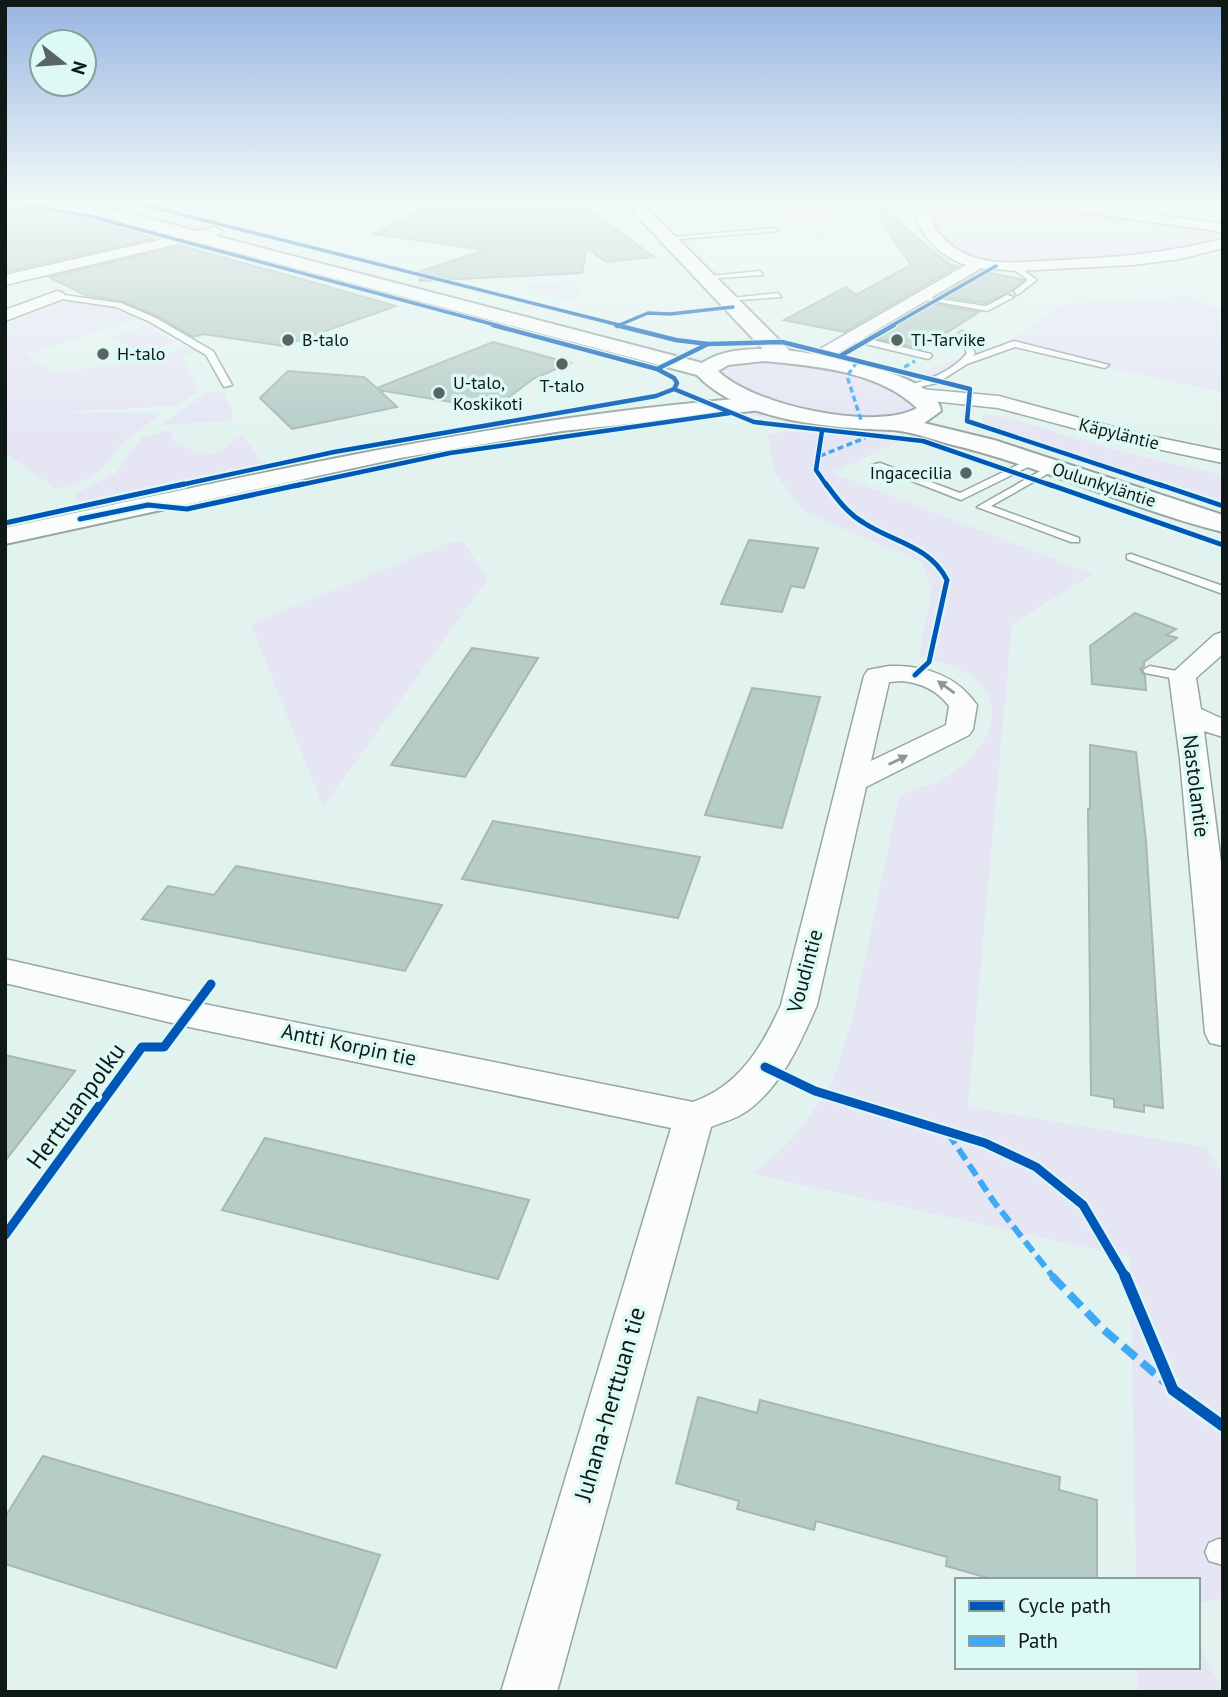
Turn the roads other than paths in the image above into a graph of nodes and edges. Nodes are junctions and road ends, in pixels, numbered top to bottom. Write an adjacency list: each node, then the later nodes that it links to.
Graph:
1 (16, 279): 7 (street)
2 (389, 279): 17 (main road)
3 (707, 279): 9 (main road)
4 (952, 279): 8 (street)
5 (1032, 279): 8 (lane)
6 (778, 295): 9 (lane)
7 (57, 296): 10 (street); 20 (lane)
8 (920, 298): 13 (street)
9 (726, 299): 11 (main road)
10 (5, 316)
11 (757, 332): 15 (main road); 17 (main road)
12 (962, 334): 18 (lane)
13 (852, 338): 14 (lane); 16 (street)
14 (928, 356)
15 (783, 357): 16 (main road, Oulunkyläntie); 17 (main road, Oulunkyläntie)
16 (812, 360): 22 (main road, Oulunkyläntie)
17 (723, 361): 21 (main road)
18 (964, 362): 19 (lane); 22 (lane)
19 (1105, 365)
20 (227, 385)
21 (724, 388): 23 (main road); 24 (main road)
22 (921, 402): 25 (main road); 26 (main road, Oulunkyläntie); 27 (street, Käpyläntie)
23 (762, 404): 24 (main road); 25 (main road)
24 (666, 411): 31 (main road)
25 (893, 424): 26 (main road, Oulunkyläntie)
26 (985, 446): 29 (main road, Oulunkyläntie)
27 (1223, 457)
28 (876, 465): 29 (lane)
29 (1042, 465): 30 (main road, Oulunkyläntie); 32 (lane)
30 (1223, 524)
31 (5, 536)
32 (1075, 540)
33 (1131, 557): 34 (lane)
34 (1223, 590)
35 (1223, 640): 37 (street)
36 (1150, 670): 37 (lane)
37 (1182, 676): 38 (street, Nastolantie)
38 (1186, 713): 39 (street); 42 (street, Nastolantie)
39 (1223, 729)
40 (852, 782): 43 (street, Voudintie)
41 (5, 971): 43 (street, Antti Korpin tie)
42 (1223, 1033)
43 (694, 1117): 44 (street, Juhana-herttuan tie)
44 (528, 1692)

